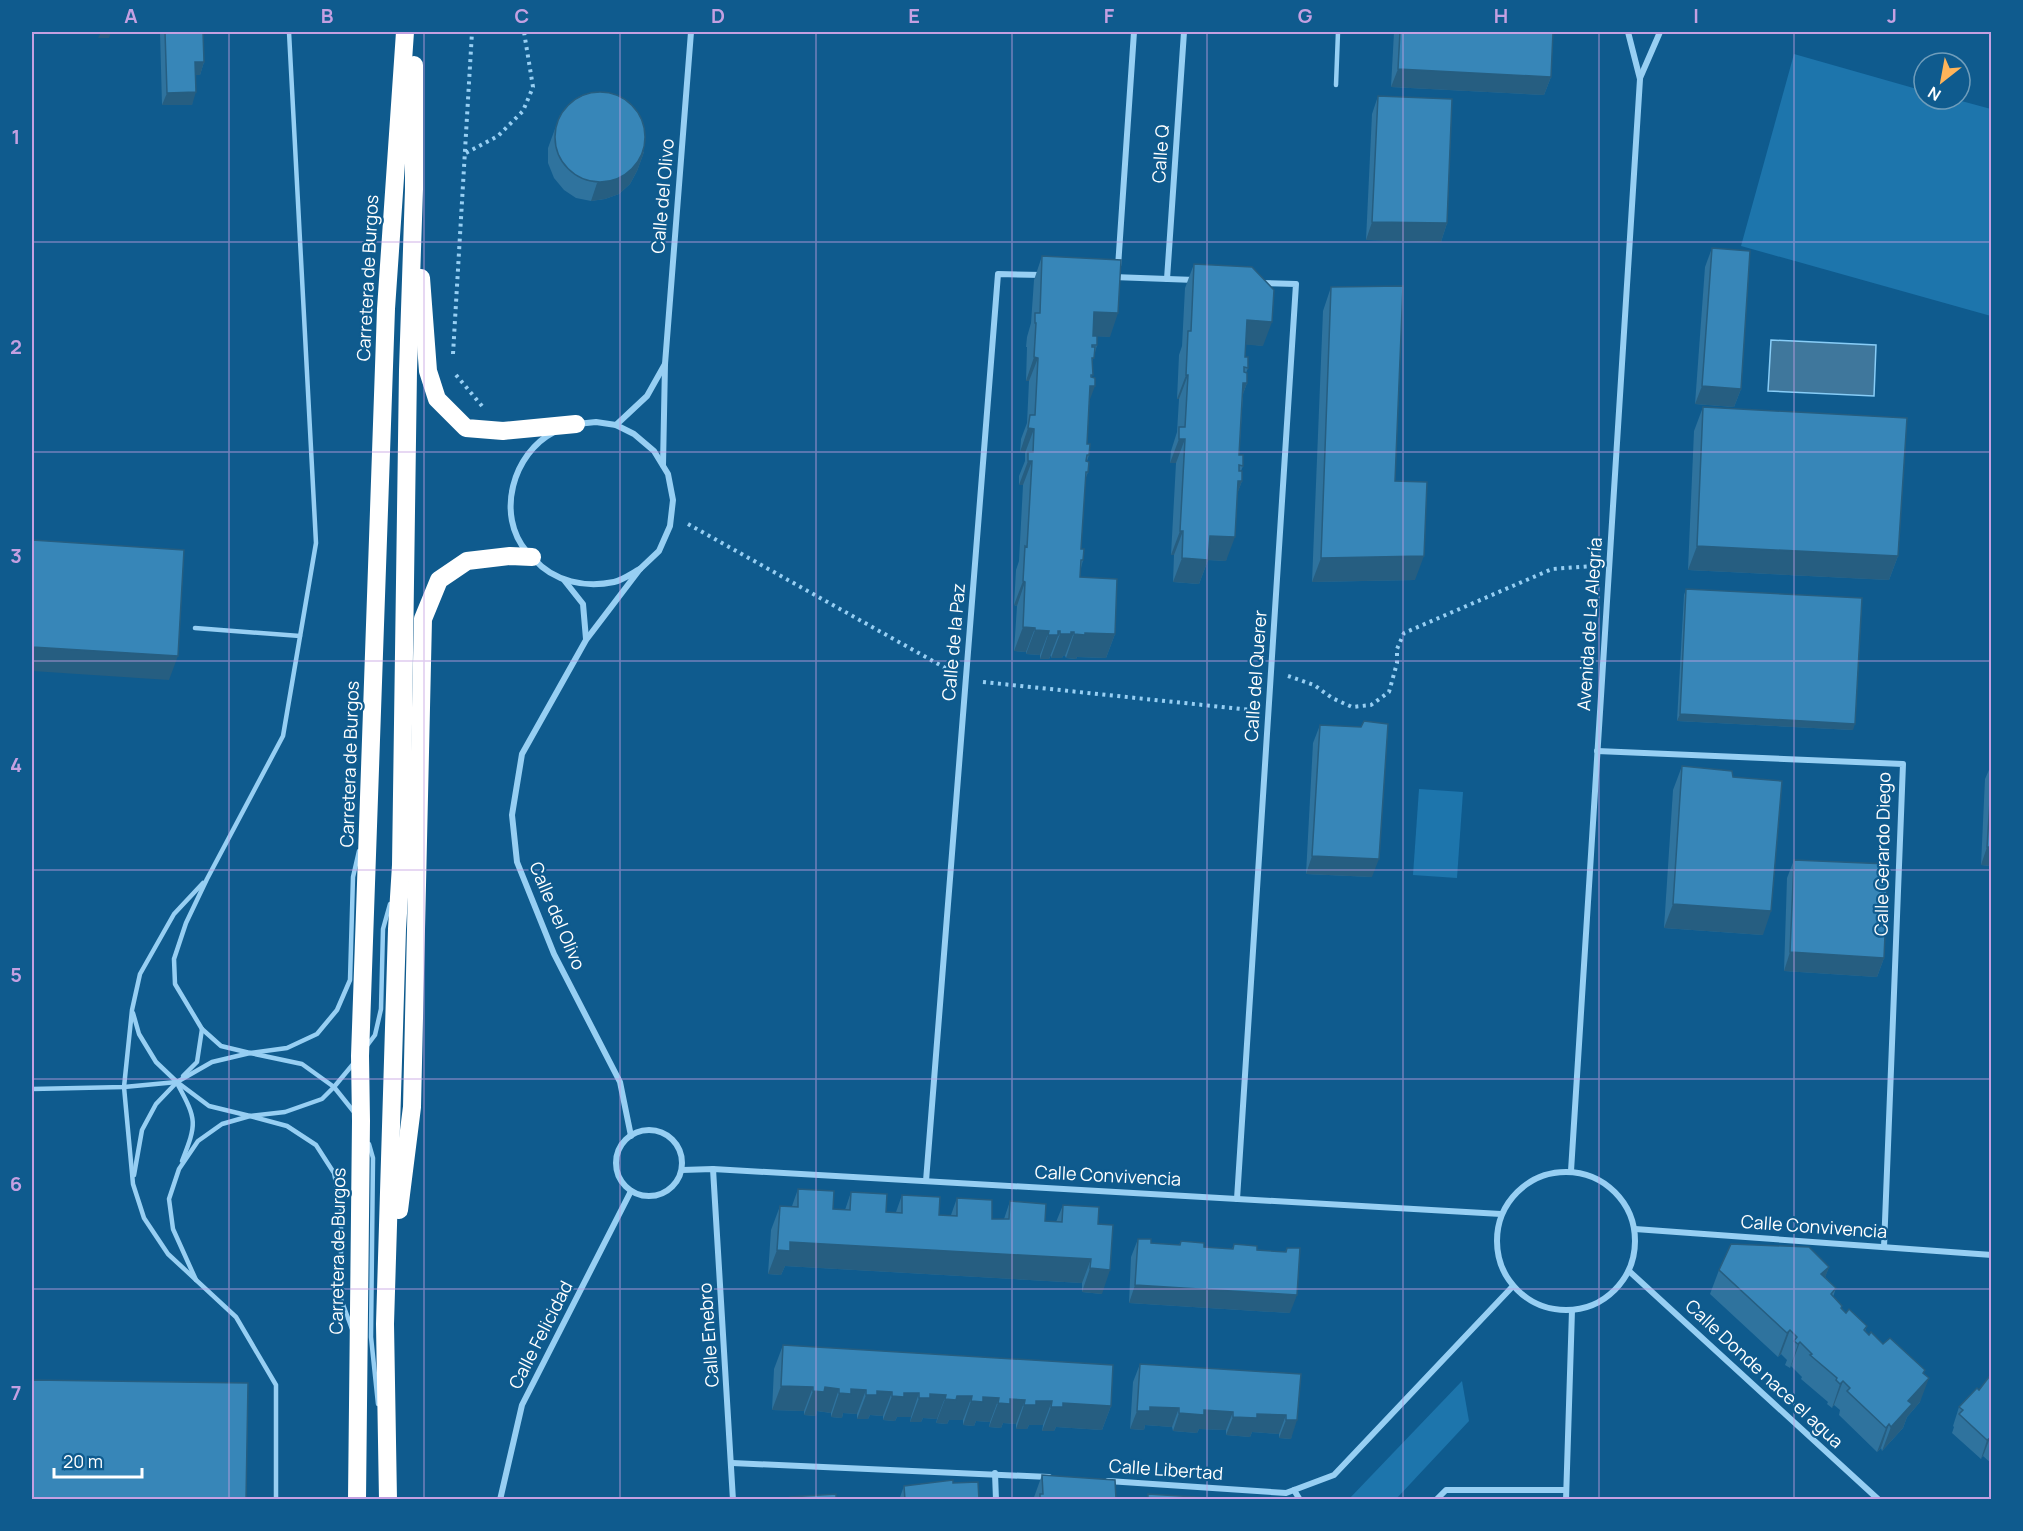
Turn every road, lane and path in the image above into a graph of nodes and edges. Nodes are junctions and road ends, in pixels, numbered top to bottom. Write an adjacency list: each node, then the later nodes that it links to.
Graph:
1 (289, 32): 34 (lane)
2 (405, 32): 38 (highway, Carretera de Burgos)
3 (414, 32): 15 (highway)
4 (472, 32): 14 (path)
5 (524, 32): 14 (path)
6 (691, 32): 23 (street, Calle del Olivo)
7 (1134, 32): 18 (street, Calle Q)
8 (1184, 32): 19 (street, Calle Q)
9 (1338, 32): 13 (lane)
10 (1628, 32): 12 (street, Avenida de La Alegría)
11 (1660, 32): 12 (street, Avenida de La Alegría)
12 (1640, 79): 30 (street, Avenida de La Alegría)
13 (1336, 85)
14 (465, 153): 22 (path)
15 (414, 189): 27 (highway); 39 (highway)
16 (1046, 275): 56 (street, Calle de la Paz)
17 (1106, 277): 18 (street)
18 (1118, 278): 19 (street)
19 (1167, 279): 20 (street)
20 (1203, 281)
21 (1249, 282): 36 (street, Calle del Querer)
22 (453, 359)
23 (665, 364): 26 (street, Calle del Olivo); 28 (street, Calle del Olivo)
24 (452, 370): 27 (path)
25 (576, 424): 26 (street); 27 (highway); 29 (street)
26 (616, 425): 28 (street)
27 (503, 431)
28 (663, 466): 31 (street)
29 (532, 557): 32 (street); 68 (highway)
30 (1608, 565): 36 (path); 37 (street, Avenida de La Alegría)
31 (640, 569): 32 (street); 35 (street, Calle del Olivo)
32 (564, 580): 35 (street)
33 (195, 628): 34 (lane)
34 (300, 636): 40 (lane)
35 (586, 640): 51 (street, Calle del Olivo)
36 (1271, 671): 59 (street, Calle del Querer)
37 (1597, 751): 55 (street, Avenida de La Alegría); 62 (street, Calle Gerardo Diego)
38 (370, 803): 43 (lane); 44 (highway, Carretera de Burgos)
39 (401, 865): 44 (lane); 68 (highway)
40 (207, 879): 41 (lane); 42 (lane)
41 (132, 1010): 45 (lane); 46 (lane)
42 (202, 1029): 43 (lane); 45 (lane)
43 (250, 1053): 45 (lane); 47 (lane)
44 (360, 1056): 47 (lane); 50 (highway, Carretera de Burgos)
45 (177, 1082): 46 (lane); 49 (lane); 52 (lane); 57 (lane)
46 (124, 1088): 48 (lane); 57 (lane)
47 (334, 1088): 49 (lane); 50 (lane)
48 (32, 1089)
49 (250, 1116): 52 (lane); 69 (lane)
50 (361, 1121): 69 (highway, Carretera de Burgos); 70 (lane)
51 (631, 1136): 54 (street); 58 (street)
52 (179, 1169): 65 (lane)
53 (713, 1169): 54 (street, Calle Convivencia); 56 (street, Calle Convivencia); 72 (street, Calle Enebro)
54 (682, 1170): 58 (street)
55 (1571, 1171): 60 (street); 61 (street)
56 (926, 1181): 59 (street, Calle Convivencia)
57 (133, 1184): 65 (lane)
58 (631, 1191): 81 (street, Calle Felicidad)
59 (1237, 1199): 60 (street, Calle Convivencia)
60 (1501, 1214): 66 (street)
61 (1635, 1229): 62 (street, Calle Convivencia); 64 (street)
62 (1884, 1247): 63 (street, Calle Convivencia)
63 (1992, 1255)
64 (1629, 1271): 67 (street); 87 (street, Calle Donde nace el agua)
65 (197, 1282): 78 (lane)
66 (1513, 1286): 67 (street); 76 (street, Calle Libertad)
67 (1572, 1310): 77 (street)
68 (385, 1324): 80 (highway)
69 (358, 1347): 79 (highway, Carretera de Burgos)
70 (378, 1406)
71 (380, 1430): 80 (lane)
72 (732, 1463): 73 (street); 82 (street, Calle Enebro)
73 (995, 1473): 74 (street); 83 (street)
74 (1053, 1477)
75 (1100, 1481): 76 (street, Calle Libertad)
76 (1294, 1490): 84 (street)
77 (1566, 1490): 85 (street); 86 (street)
78 (276, 1500)
79 (357, 1500)
80 (388, 1500)
81 (500, 1500)
82 (733, 1500)
83 (996, 1500)
84 (1300, 1500)
85 (1436, 1500)
86 (1566, 1500)
87 (1879, 1500)

